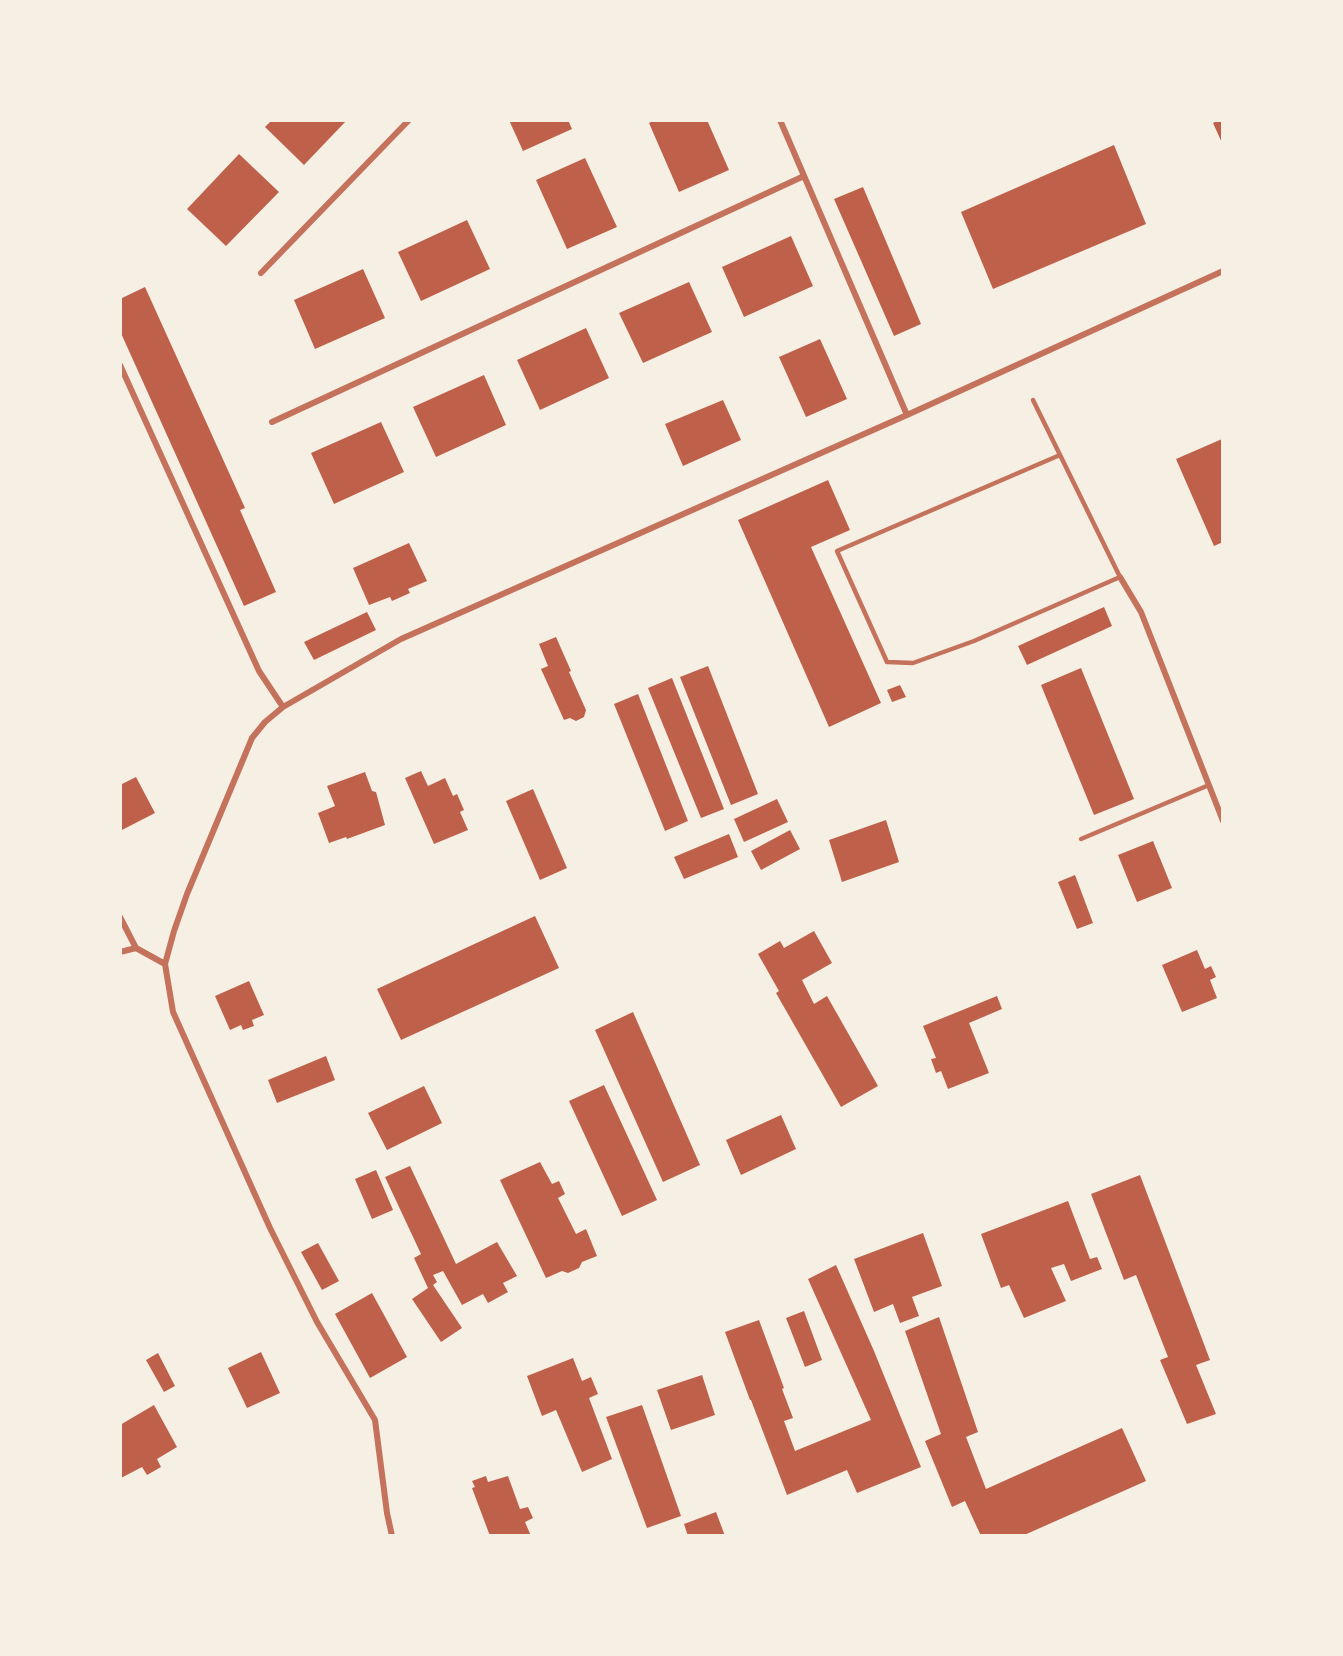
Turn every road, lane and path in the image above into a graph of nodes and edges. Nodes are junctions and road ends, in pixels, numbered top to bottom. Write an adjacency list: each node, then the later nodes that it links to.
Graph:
1 (409, 120): 5 (street)
2 (780, 120): 3 (street)
3 (804, 176): 8 (street); 9 (street)
4 (1223, 271): 8 (street)
5 (261, 273)
6 (120, 366): 12 (street)
7 (1033, 400): 10 (lane)
8 (907, 415): 12 (street)
9 (272, 422)
10 (1060, 455): 11 (lane); 11 (lane)
11 (1120, 576): 13 (street)
12 (283, 707): 19 (street)
13 (1209, 784): 14 (street); 15 (lane)
14 (1223, 821)
15 (1081, 839)
16 (120, 917): 17 (street)
17 (136, 948): 18 (street); 19 (street)
18 (120, 952)
19 (165, 964): 20 (street)
20 (392, 1536)

